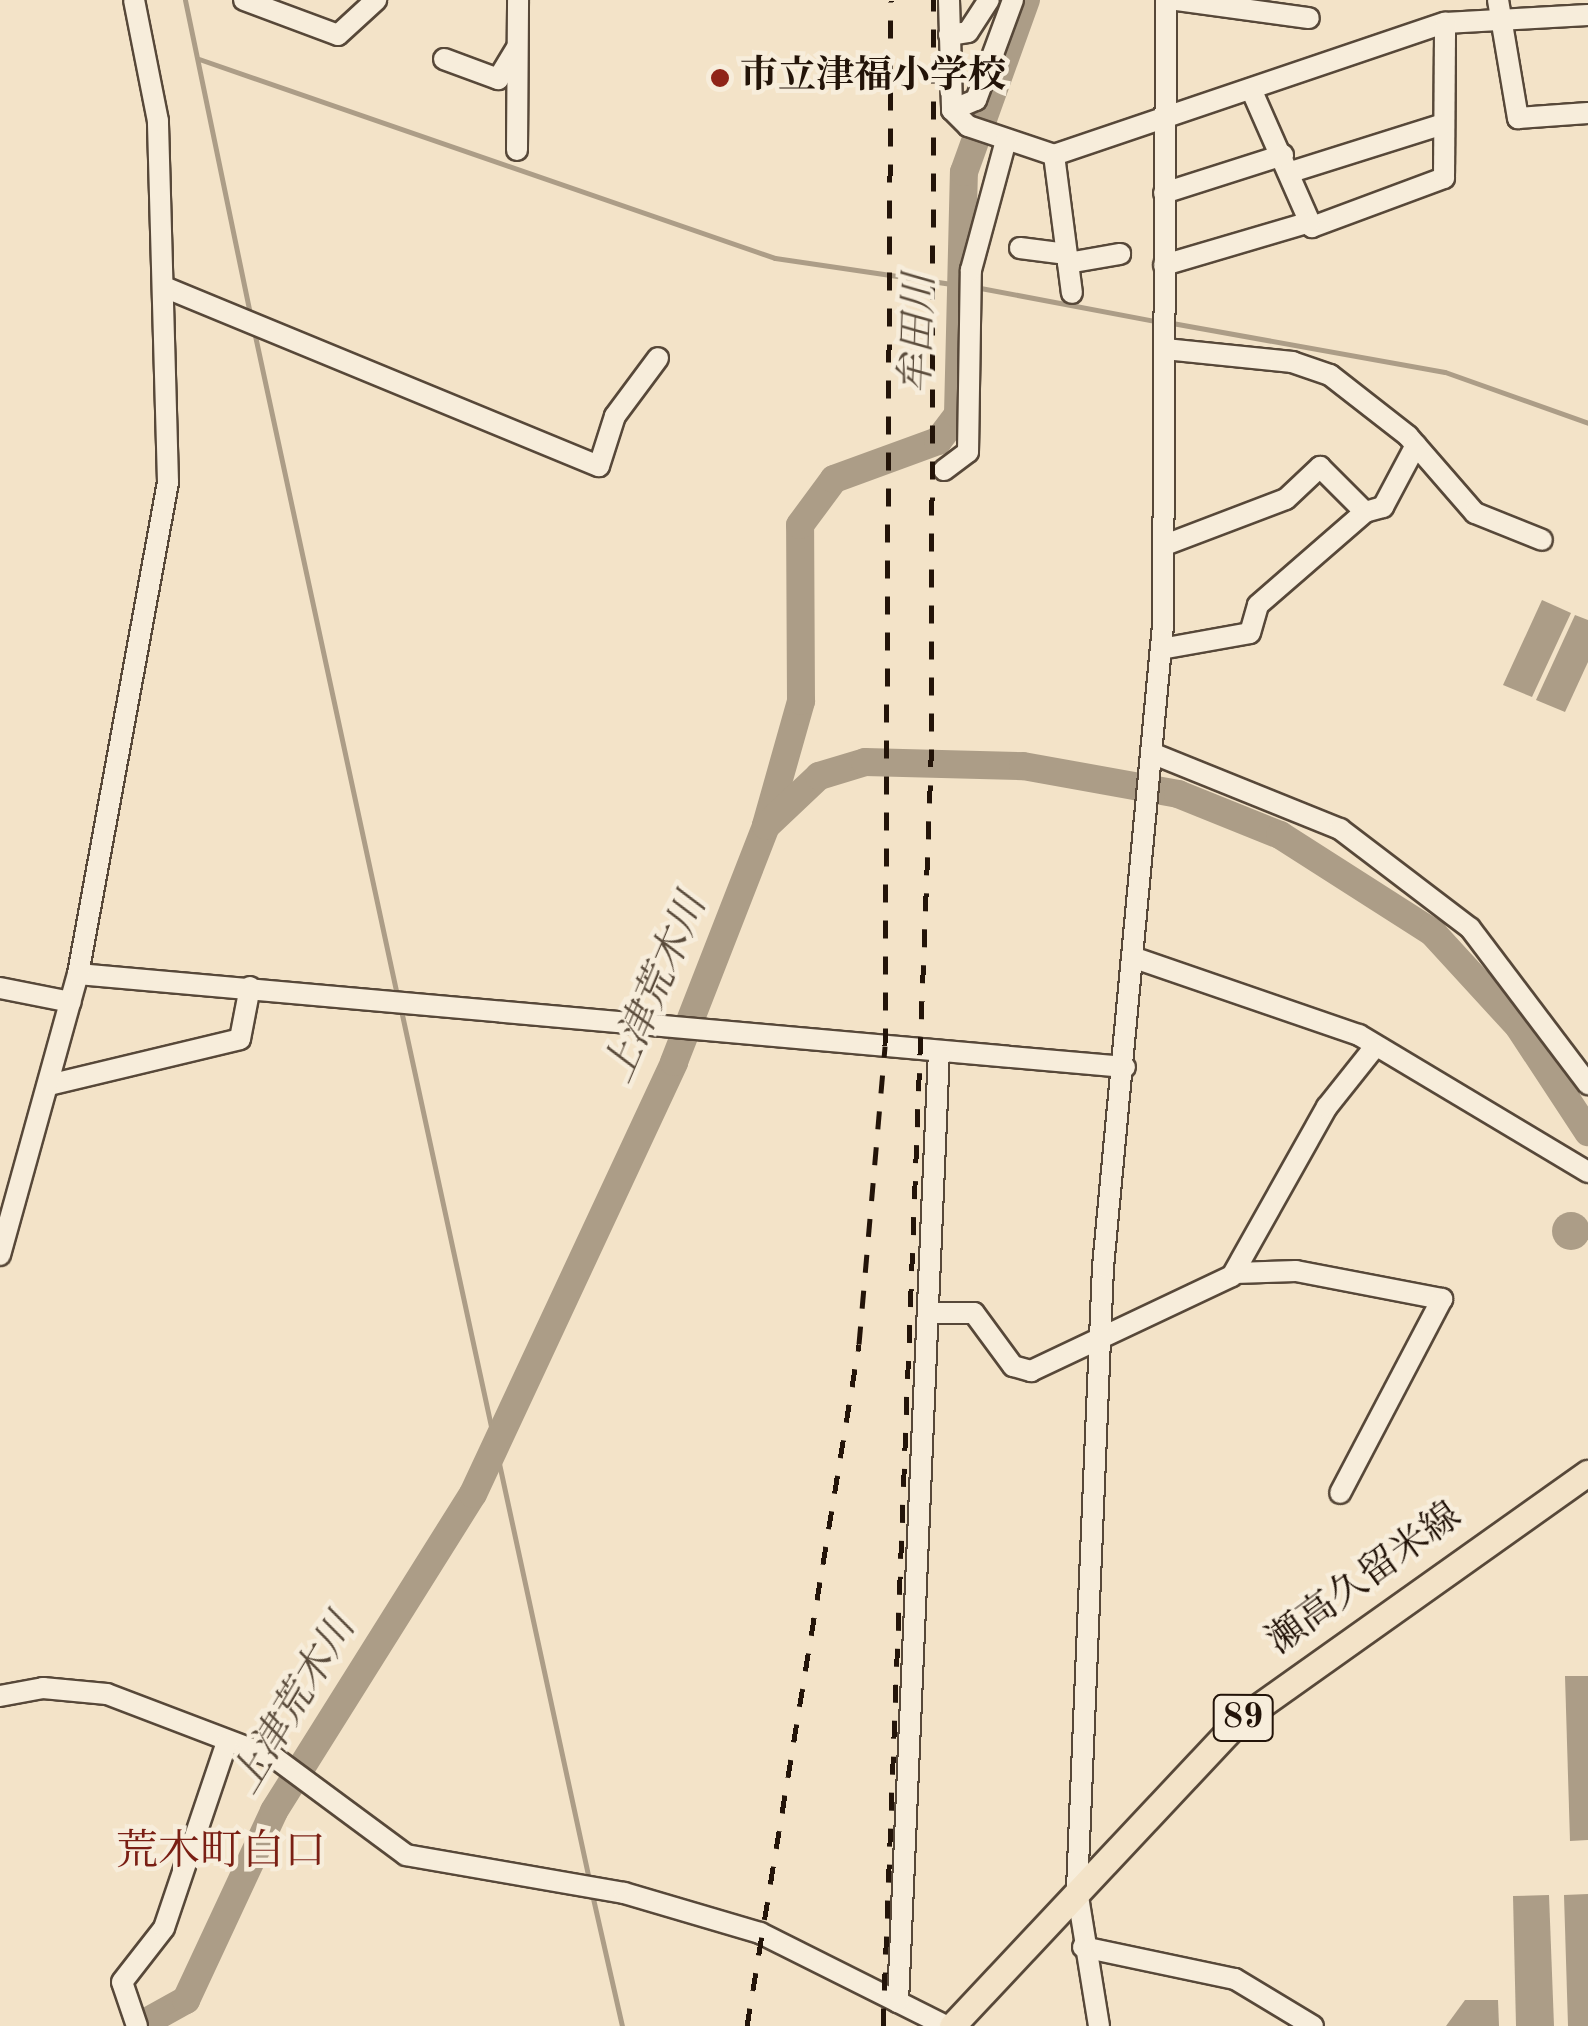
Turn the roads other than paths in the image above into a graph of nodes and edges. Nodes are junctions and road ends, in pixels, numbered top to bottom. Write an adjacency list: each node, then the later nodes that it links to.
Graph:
1 (134, 0): 33 (street)
2 (244, 0): 3 (street)
3 (376, 0)
4 (518, 0): 16 (street)
5 (948, 0): 15 (street)
6 (989, 0): 15 (street)
7 (1013, 0): 19 (street)
8 (1166, 0): 21 (street)
9 (1177, 0): 10 (street)
10 (1287, 7): 13 (street)
11 (1498, 7): 12 (street); 14 (street); 20 (street)
12 (1588, 15)
13 (1310, 18)
14 (1445, 22): 18 (street); 22 (street)
15 (948, 35): 19 (street)
16 (518, 45): 17 (street); 24 (street)
17 (444, 59)
18 (1251, 89): 21 (street); 26 (street)
19 (952, 110): 23 (street)
20 (1588, 113)
21 (1164, 119): 25 (street); 27 (street)
22 (1443, 124): 26 (street); 28 (street)
23 (1006, 140): 25 (street); 38 (street)
24 (517, 150)
25 (1054, 155): 31 (street)
26 (1287, 163): 27 (street); 28 (street)
27 (1164, 193): 32 (street)
28 (1310, 222): 32 (street)
29 (1020, 248): 31 (street)
30 (1120, 254): 31 (street)
31 (1068, 258): 34 (street)
32 (1164, 265): 35 (street)
33 (170, 290): 36 (street); 45 (street)
34 (1072, 293)
35 (1164, 349): 37 (street); 41 (street)
36 (658, 358)
37 (1416, 445): 39 (street); 40 (street)
38 (944, 470)
39 (1364, 512): 41 (street); 42 (street)
40 (1542, 540)
41 (1164, 545): 42 (street)
42 (1161, 649): 43 (street)
43 (1154, 754): 44 (street); 53 (street)
44 (1135, 958): 49 (street); 51 (street)
45 (78, 974): 46 (street); 48 (street)
46 (250, 987): 50 (street); 52 (street)
47 (0, 988): 48 (street)
48 (71, 1002): 52 (street)
49 (1374, 1048): 54 (street); 56 (street)
50 (938, 1052): 51 (street); 57 (street)
51 (1125, 1067): 58 (street)
52 (53, 1084): 55 (street)
53 (1588, 1084)
54 (1588, 1172)
55 (0, 1255)
56 (1235, 1273): 58 (street); 60 (street)
57 (930, 1313): 58 (street); 65 (street)
58 (1100, 1334): 63 (street)
59 (1588, 1473): 63 (main road, 瀬高久留米線 / 89)
60 (1340, 1493)
61 (0, 1696): 62 (street)
62 (228, 1742): 65 (street); 66 (street)
63 (1077, 1890): 64 (street); 67 (main road, 瀬高久留米線 / 89)
64 (1083, 1948): 68 (street); 69 (street)
65 (898, 2002): 67 (street)
66 (136, 2026)
67 (949, 2026)
68 (1099, 2026)
69 (1313, 2026)

